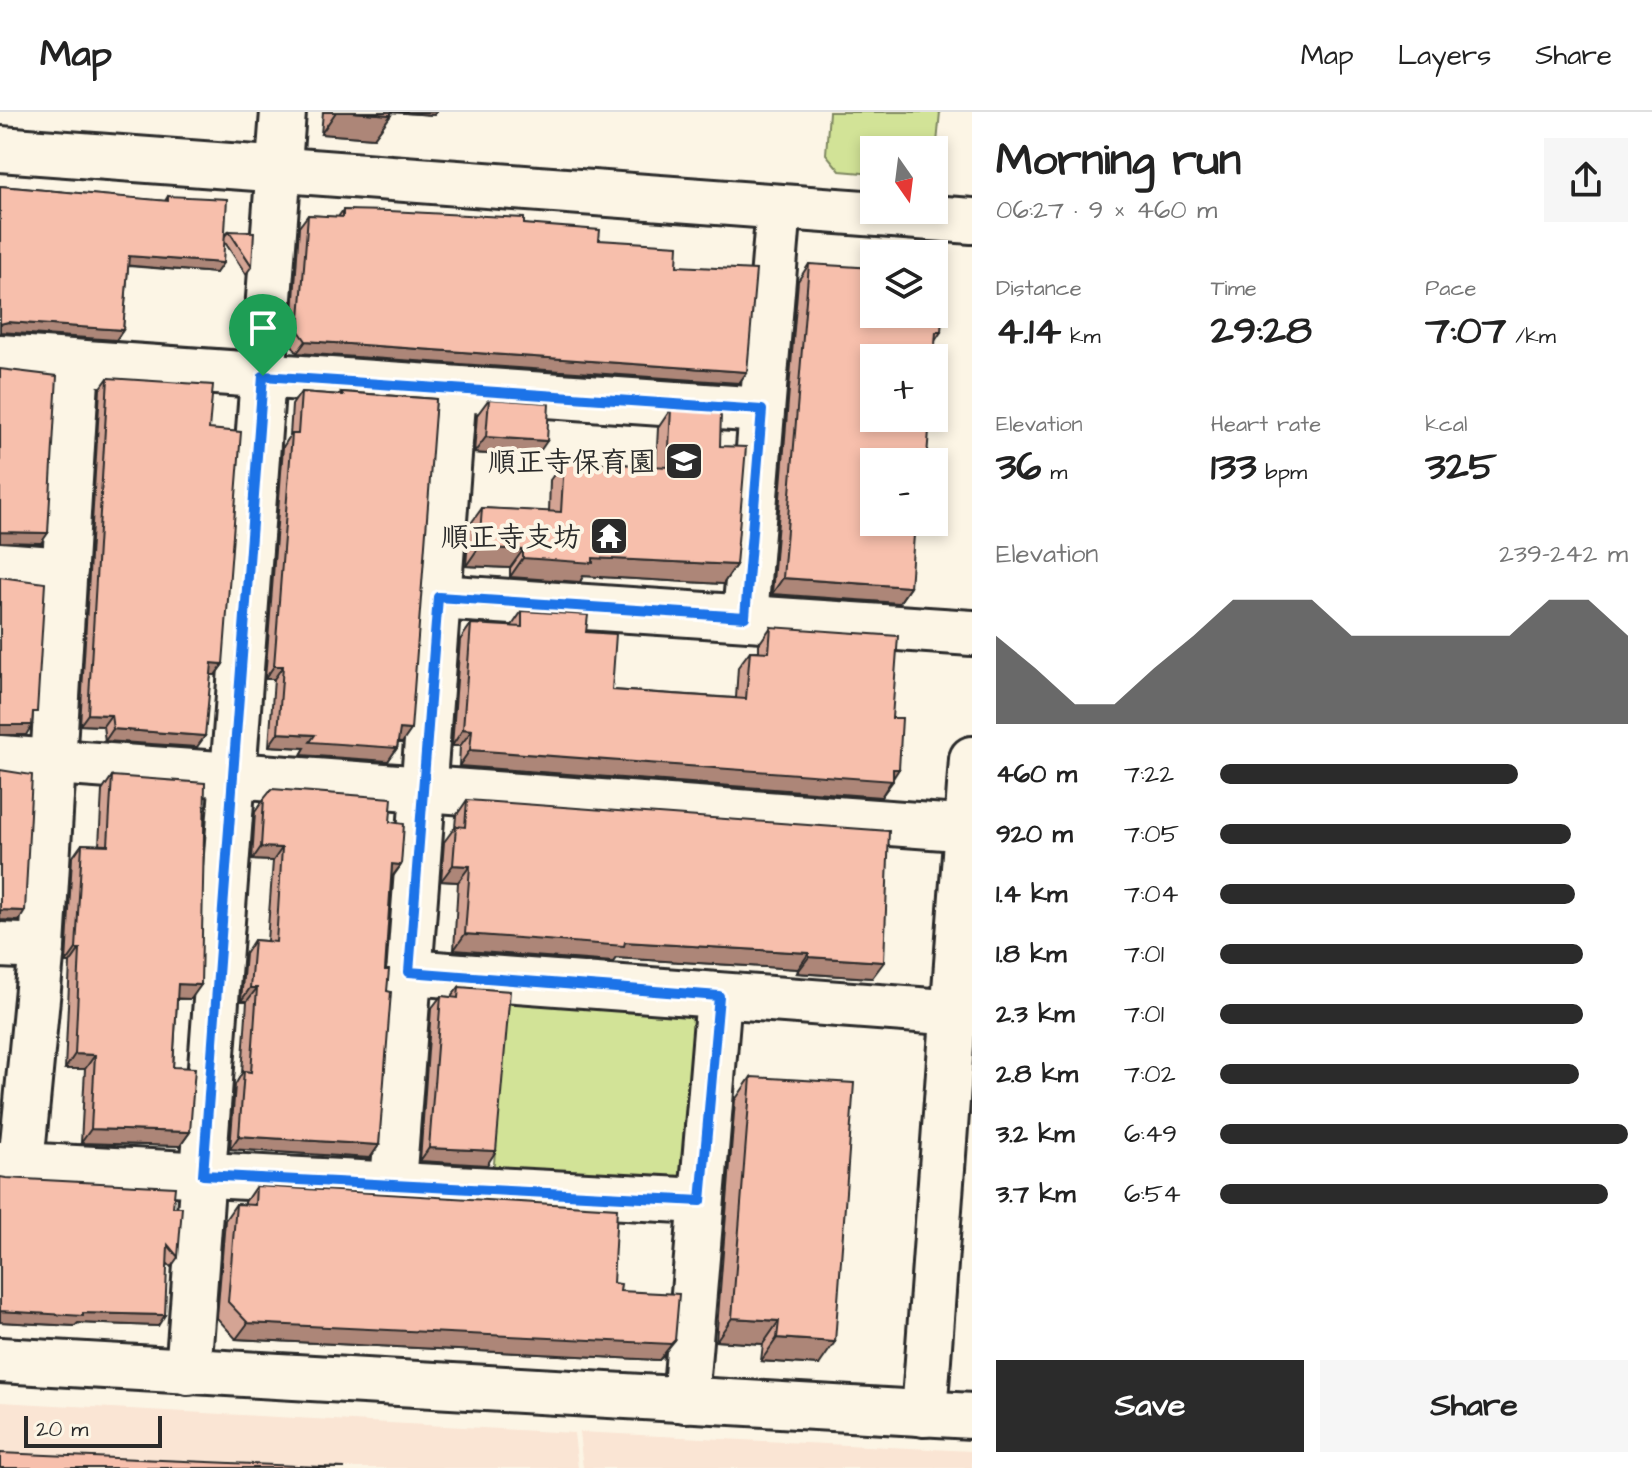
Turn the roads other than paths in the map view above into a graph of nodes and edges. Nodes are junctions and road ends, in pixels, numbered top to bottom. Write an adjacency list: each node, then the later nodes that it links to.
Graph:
1 (283, 112): 3 (street)
2 (0, 149): 3 (street)
3 (278, 170): 4 (street); 8 (street)
4 (779, 207): 5 (street); 10 (street)
5 (972, 221)
6 (0, 357): 7 (street)
7 (77, 363): 8 (street); 12 (street)
8 (263, 376): 9 (street); 19 (street)
9 (454, 390): 10 (street); 13 (street)
10 (762, 410): 14 (street)
11 (0, 565): 12 (street)
12 (65, 570): 18 (street)
13 (438, 597): 14 (street); 20 (street)
14 (745, 617): 15 (street)
15 (972, 633)
16 (0, 758): 18 (street)
17 (972, 759): 21 (street)
18 (53, 762): 19 (street); 22 (street)
19 (233, 775): 20 (street); 27 (street)
20 (423, 789): 21 (street); 23 (street)
21 (969, 829): 25 (street)
22 (21, 946): 26 (street)
23 (409, 972): 24 (street); 28 (street)
24 (719, 996): 25 (street); 29 (street)
25 (963, 1013): 33 (street)
26 (11, 1164): 27 (street)
27 (203, 1175): 28 (street); 31 (street)
28 (393, 1183): 29 (street)
29 (701, 1201): 32 (street)
30 (0, 1360): 31 (street)
31 (188, 1372): 32 (street)
32 (685, 1400): 33 (street)
33 (924, 1414): 34 (street)
34 (972, 1416)

